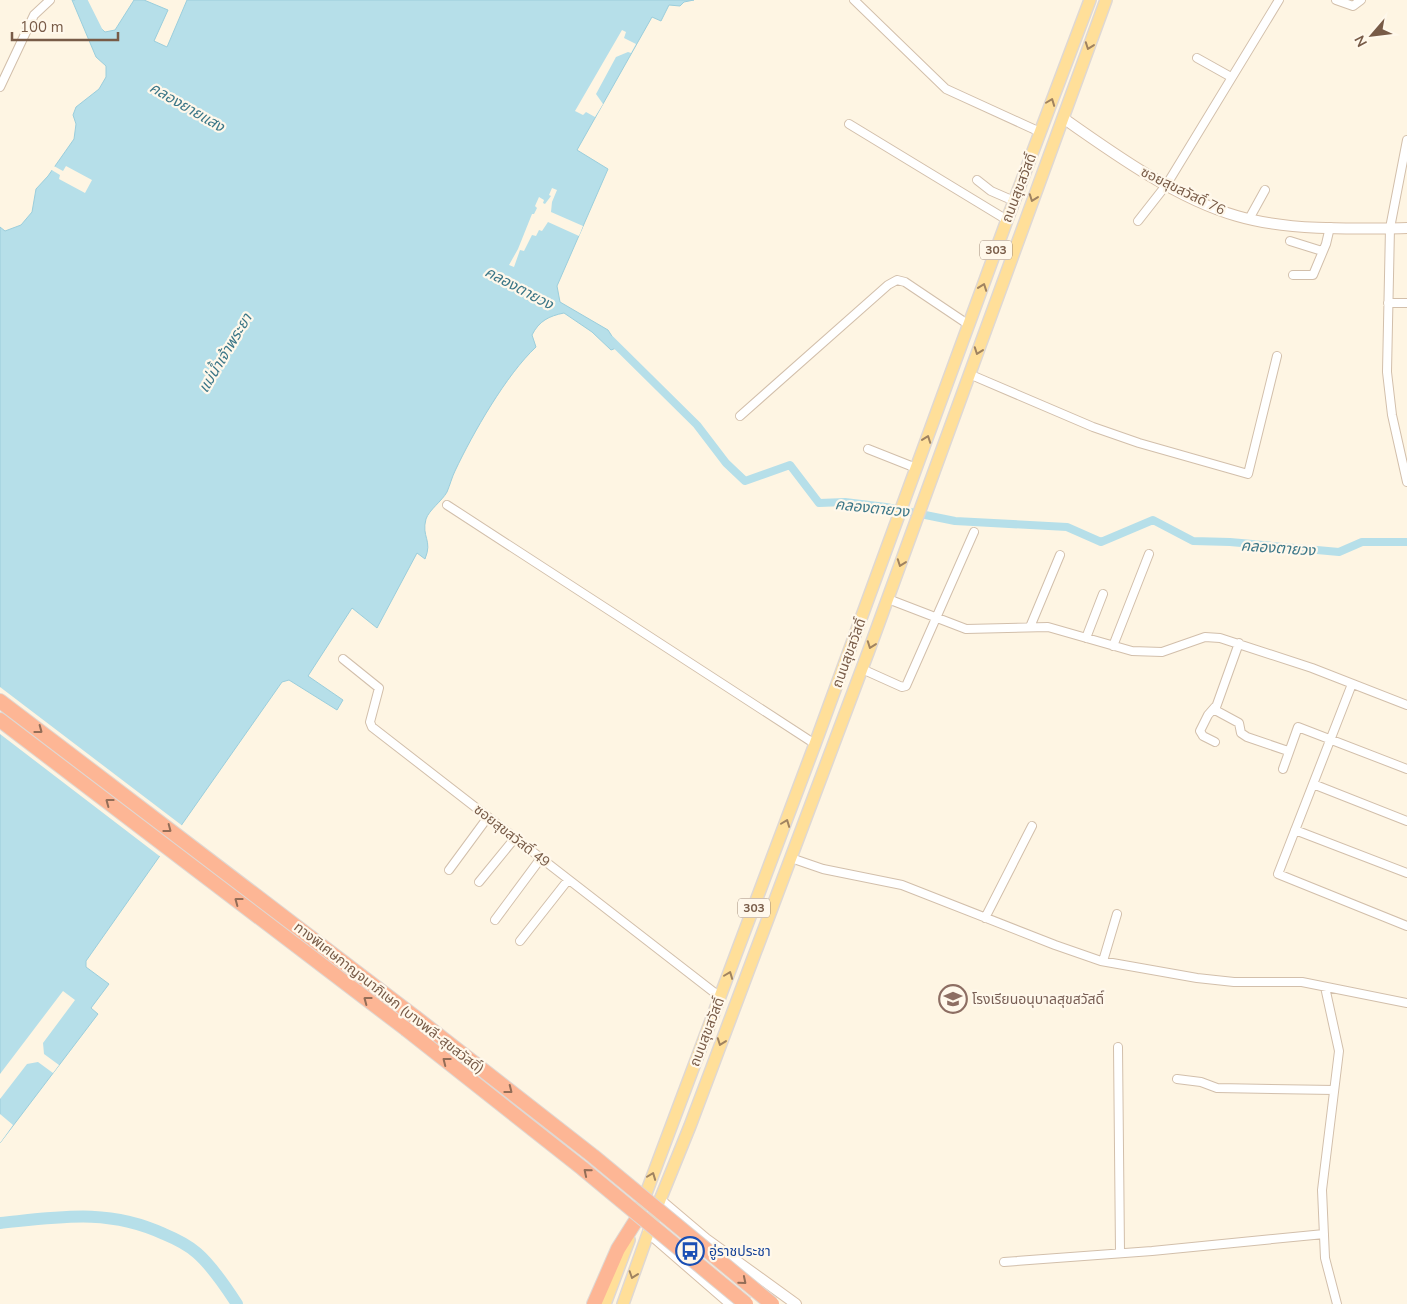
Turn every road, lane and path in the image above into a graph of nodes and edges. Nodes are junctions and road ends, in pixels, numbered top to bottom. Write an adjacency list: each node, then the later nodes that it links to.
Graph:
1 (50, 0): 10 (street)
2 (854, 0): 13 (street)
3 (1090, 0): 13 (main road, ถนนสุขสวัสดิ์ / 303, one-way to 3)
4 (1106, 0): 11 (main road, ถนนสุขสวัสดิ์ / 303, one-way to 11)
5 (1279, 0): 9 (street)
6 (1336, 0): 7 (street)
7 (1361, 0)
8 (1197, 58): 9 (street)
9 (1231, 77): 16 (street)
10 (0, 87)
11 (1063, 118): 16 (street, ซอยสุขสวัสดิ์ 76); 32 (main road, ถนนสุขสวัสดิ์ / 303, one-way to 32)
12 (848, 124): 20 (street)
13 (1040, 132): 18 (main road, ถนนสุขสวัสดิ์ / 303)
14 (1407, 140): 23 (street)
15 (977, 180): 18 (street)
16 (1167, 184): 19 (street, ซอยสุขสวัสดิ์ 76); 21 (street)
17 (1265, 190): 19 (street)
18 (1014, 201): 20 (main road, ถนนสุขสวัสดิ์ / 303)
19 (1249, 219): 22 (street, ซอยสุขสวัสดิ์ 76)
20 (1007, 220): 30 (main road, ถนนสุขสวัสดิ์ / 303, one-way to 20)
21 (1138, 221)
22 (1330, 227): 23 (street, ซอยสุขสวัสดิ์ 76); 26 (street)
23 (1390, 228): 24 (street, ซอยสุขสวัสดิ์ 76); 29 (street)
24 (1407, 228)
25 (1290, 241): 26 (street)
26 (1322, 251): 27 (street)
27 (1293, 275)
28 (1407, 302): 29 (street)
29 (1388, 303): 36 (street)
30 (969, 325): 33 (street); 35 (main road, ถนนสุขสวัสดิ์ / 303, one-way to 30)
31 (1277, 356): 32 (street)
32 (969, 374): 43 (main road, ถนนสุขสวัสดิ์ / 303, one-way to 43)
33 (740, 416)
34 (868, 450): 35 (street)
35 (916, 468): 41 (main road, ถนนสุขสวัสดิ์ / 303)
36 (1407, 482)
37 (447, 506): 58 (street)
38 (974, 532): 44 (street)
39 (1148, 554): 48 (street)
40 (1060, 555): 45 (street)
41 (871, 593): 43 (main road); 58 (main road, ถนนสุขสวัสดิ์ / 303)
42 (1102, 594): 46 (street)
43 (888, 599): 44 (street); 50 (main road, ถนนสุขสวัสดิ์ / 303, one-way to 50)
44 (936, 618): 45 (street); 50 (street)
45 (1030, 627): 46 (street)
46 (1086, 638): 48 (street)
47 (1239, 643): 48 (street); 51 (street); 54 (street)
48 (1113, 646)
49 (343, 659): 63 (street, ซอยสุขสวัสดิ์ 49)
50 (862, 669): 69 (main road, ถนนสุขสวัสดิ์ / 303)
51 (1352, 684): 53 (street); 56 (street)
52 (0, 701): 99 (highway, ทางพิเศษกาญจนาภิเษก (บางพลี-สุขสวัสดิ์), one-way to 99, bridge)
53 (1407, 705)
54 (1215, 707): 57 (street); 59 (street)
55 (0, 720): 98 (highway, ทางพิเศษกาญจนาภิเษก (บางพลี-สุขสวัสดิ์), one-way to 55, bridge)
56 (1329, 739): 59 (street); 61 (street); 62 (street)
57 (1215, 742)
58 (815, 744): 81 (main road, ถนนสุขสวัสดิ์ / 303, one-way to 58)
59 (1288, 751): 60 (street)
60 (1283, 769)
61 (1407, 769)
62 (1313, 784): 64 (street); 66 (street)
63 (488, 817): 67 (street, ซอยสุขสวัสดิ์ 49); 70 (street)
64 (1407, 821)
65 (1032, 826): 75 (street)
66 (1295, 830): 71 (street); 77 (street)
67 (515, 838): 68 (street, ซอยสุขสวัสดิ์ 49); 73 (street)
68 (541, 858): 72 (street, ซอยสุขสวัสดิ์ 49); 76 (street)
69 (791, 858): 75 (street); 86 (main road, ถนนสุขสวัสดิ์ / 303, one-way to 86)
70 (450, 870)
71 (1407, 873)
72 (568, 880): 78 (street); 81 (street, ซอยสุขสวัสดิ์ 49)
73 (479, 882)
74 (1117, 914): 79 (street)
75 (985, 918): 79 (street)
76 (495, 920)
77 (1407, 926)
78 (520, 941)
79 (1103, 961): 80 (street)
80 (1325, 987): 82 (street); 85 (street)
81 (720, 997): 87 (main road, ถนนสุขสวัสดิ์ / 303, one-way to 81)
82 (1407, 1003)
83 (1118, 1047): 91 (street)
84 (1177, 1079): 85 (street)
85 (1334, 1090): 89 (street)
86 (660, 1200): 88 (main road, ถนนสุขสวัสดิ์ / 303); 100 (street)
87 (635, 1222): 88 (main road); 90 (highway); 95 (main road, ถนนสุขสวัสดิ์ / 303)
88 (648, 1232): 96 (main road, ถนนสุขสวัสดิ์ / 303, one-way to 96); 97 (street)
89 (1324, 1234): 91 (street); 101 (street)
90 (618, 1248): 93 (highway); 94 (highway)
91 (1120, 1252): 92 (street)
92 (1004, 1262)
93 (583, 1304)
94 (594, 1304)
95 (605, 1304)
96 (622, 1304)
97 (731, 1304)
98 (746, 1304)
99 (772, 1304)
100 (796, 1304)
101 (1337, 1304)

